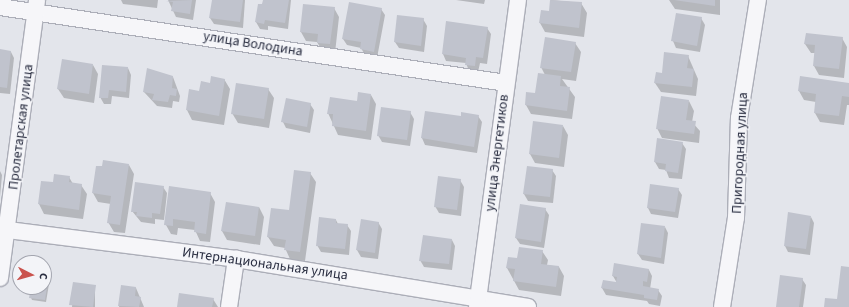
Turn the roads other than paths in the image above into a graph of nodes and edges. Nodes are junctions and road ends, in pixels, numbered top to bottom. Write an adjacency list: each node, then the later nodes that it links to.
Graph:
1 (518, 0): 5 (street, улица Энергетиков)
2 (758, 0): 12 (street, Пригородная улица)
3 (37, 6): 4 (street, улица Володина); 5 (street, улица Володина); 6 (street, Пролетарская улица)
4 (0, 7)
5 (506, 83): 9 (street, улица Энергетиков)
6 (4, 229): 7 (street, Интернациональная улица); 8 (street, Пролетарская улица)
7 (236, 259): 9 (street, Интернациональная улица); 10 (street)
8 (0, 278)
9 (478, 302): 11 (street, Интернациональная улица)
10 (229, 307)
11 (528, 307)
12 (722, 307)

